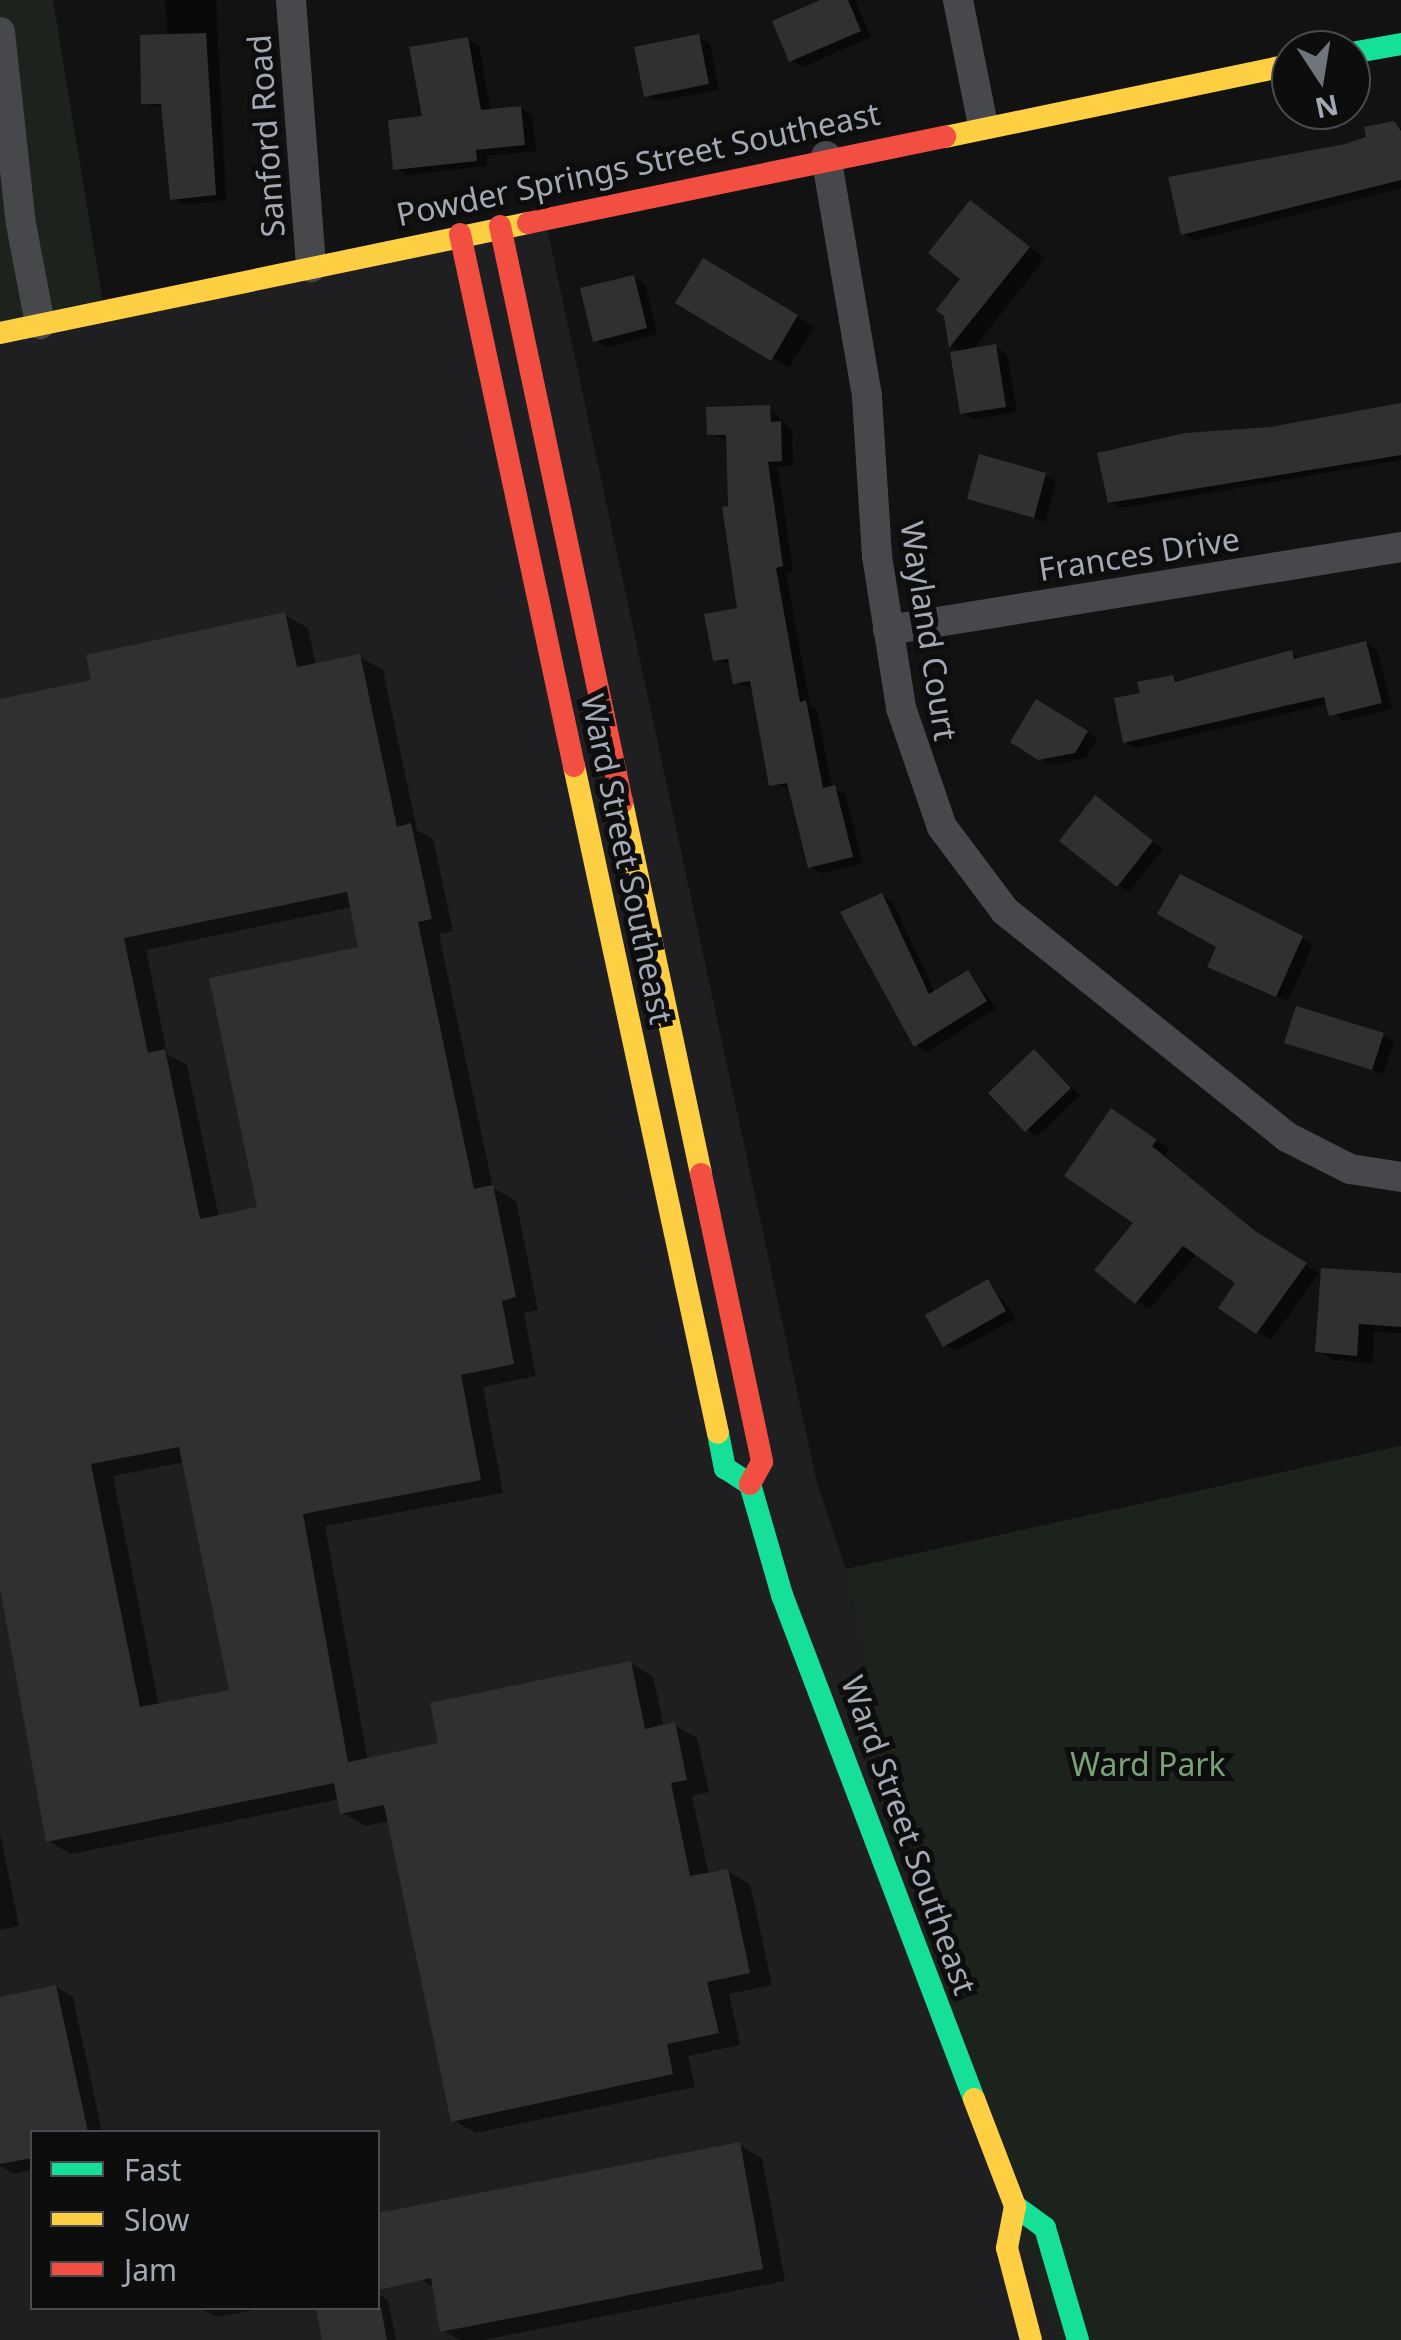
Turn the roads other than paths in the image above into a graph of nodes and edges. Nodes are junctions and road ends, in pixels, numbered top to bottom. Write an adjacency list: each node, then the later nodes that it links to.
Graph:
1 (291, 0): 11 (street, Sanford Road)
2 (958, 0): 7 (street)
3 (0, 32): 12 (street)
4 (1401, 44): 5 (street)
5 (1371, 50)
6 (1271, 69): 7 (street, Powder Springs Street Southeast)
7 (983, 126): 8 (street, Powder Springs Street Southeast)
8 (826, 156): 9 (street, Powder Springs Street Southeast); 15 (street, Wayland Court)
9 (500, 226): 10 (street, Powder Springs Street Southeast); 17 (street, Ward Street Southeast)
10 (460, 234): 11 (street, Powder Springs Street Southeast); 17 (street, Ward Street Southeast)
11 (310, 266): 12 (street, Powder Springs Street Southeast)
12 (40, 324): 13 (street, Powder Springs Street Southeast)
13 (0, 333)
14 (1401, 547): 15 (street, Frances Drive)
15 (888, 630): 16 (street, Wayland Court)
16 (1401, 1176)
17 (750, 1484): 18 (street, Ward Street Southeast)
18 (1015, 2206): 19 (street, Ward Street Southeast); 20 (street, Ward Street Southeast)
19 (1030, 2340)
20 (1078, 2340)

